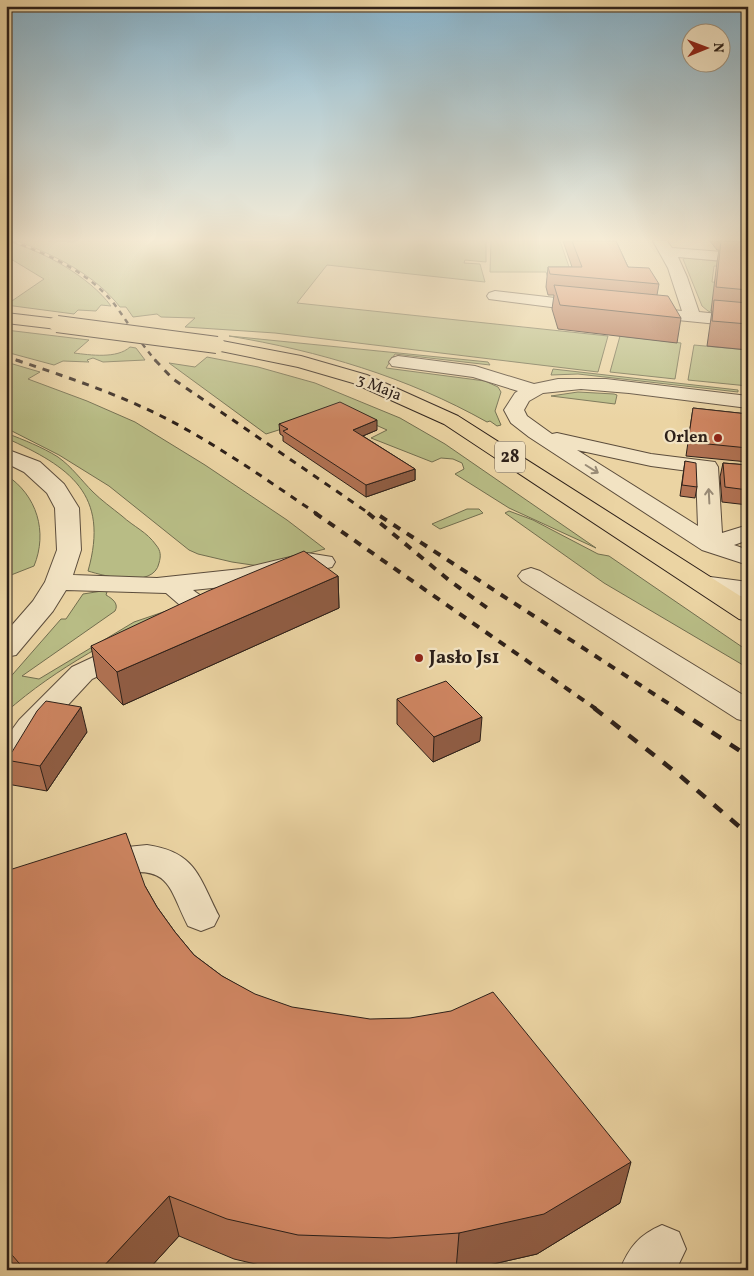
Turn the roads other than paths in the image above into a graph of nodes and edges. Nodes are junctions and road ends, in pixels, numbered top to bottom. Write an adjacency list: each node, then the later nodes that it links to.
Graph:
1 (536, 301): 3 (street)
2 (687, 301): 5 (street)
3 (602, 308)
4 (630, 311): 5 (street)
5 (692, 317): 7 (street)
6 (6, 318): 20 (main road, 3 Maja / 28, bridge)
7 (748, 322)
8 (398, 362): 9 (street)
9 (534, 390): 10 (street); 11 (street)
10 (748, 402)
11 (536, 433): 14 (street, one-way to 14); 14 (street, one-way to 11)
12 (6, 455): 18 (street)
13 (748, 532): 14 (street)
14 (711, 545): 15 (street)
15 (746, 557)
16 (323, 562): 19 (street)
17 (531, 576): 24 (street)
18 (58, 582): 19 (street); 23 (street)
19 (171, 584): 25 (street)
20 (703, 584): 21 (street, 3 Maja); 22 (main road, 3 Maja / 28)
21 (748, 590)
22 (748, 613)
23 (6, 649)
24 (748, 712)
25 (6, 768)
26 (69, 872): 27 (street)
27 (201, 916)

